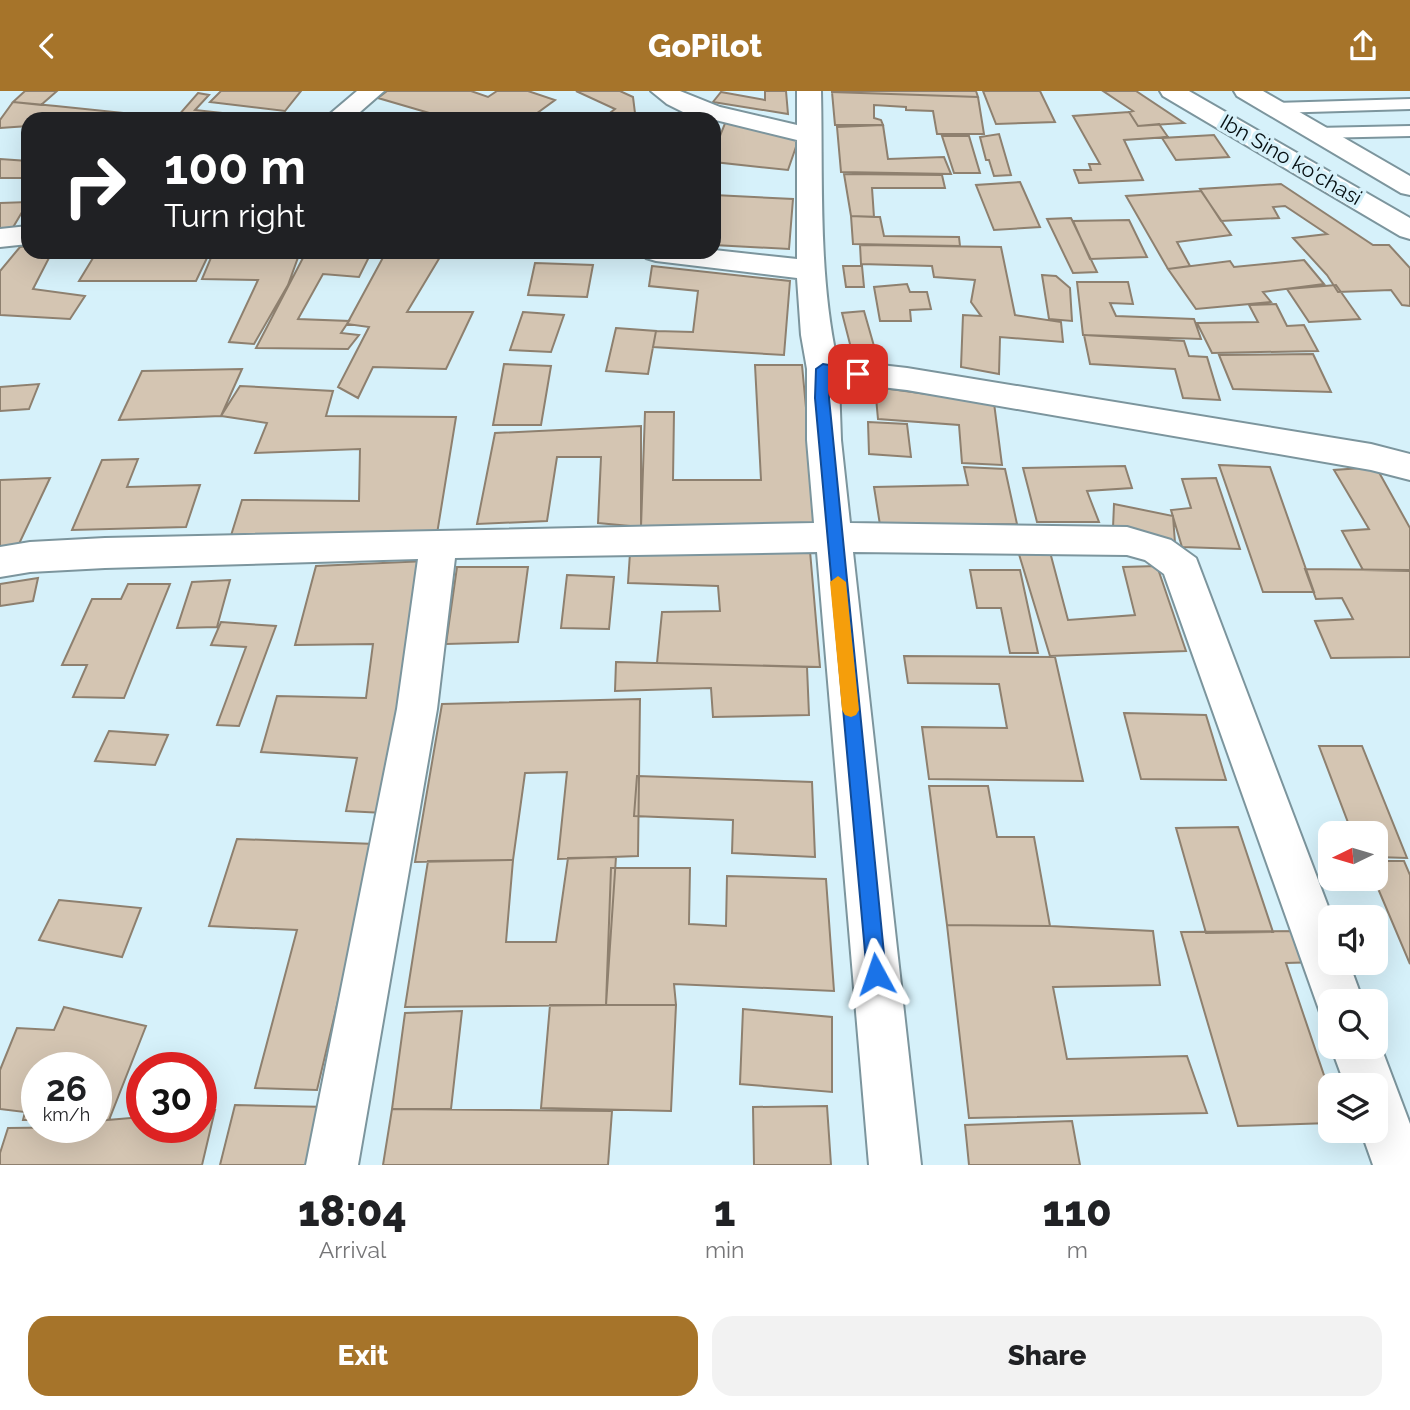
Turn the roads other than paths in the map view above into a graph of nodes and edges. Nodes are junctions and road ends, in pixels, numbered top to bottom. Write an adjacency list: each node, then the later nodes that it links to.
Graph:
1 (372, 91): 8 (street)
2 (663, 91): 9 (street)
3 (809, 91): 13 (street)
4 (1172, 91): 15 (street, Ibn Sino ko'chasi)
5 (1249, 91): 7 (street, Ibn Sino ko'chasi)
6 (1410, 104): 7 (lane)
7 (1275, 108): 12 (street, Ibn Sino ko'chasi)
8 (345, 112)
9 (719, 112)
10 (721, 113): 13 (street)
11 (1410, 131): 12 (lane)
12 (1316, 132): 14 (street, Ibn Sino ko'chasi)
13 (809, 135): 19 (street)
14 (1410, 187)
15 (1410, 230)
16 (21, 236): 17 (street)
17 (0, 238)
18 (716, 259): 19 (street)
19 (811, 270): 20 (street)
20 (823, 369): 21 (street); 22 (street)
21 (1410, 467)
22 (834, 537): 23 (street); 25 (street); 28 (street)
23 (438, 546): 24 (street); 27 (street)
24 (0, 562)
25 (1335, 989)
26 (1388, 1134): 29 (street)
27 (331, 1165)
28 (895, 1165)
29 (1399, 1165)

